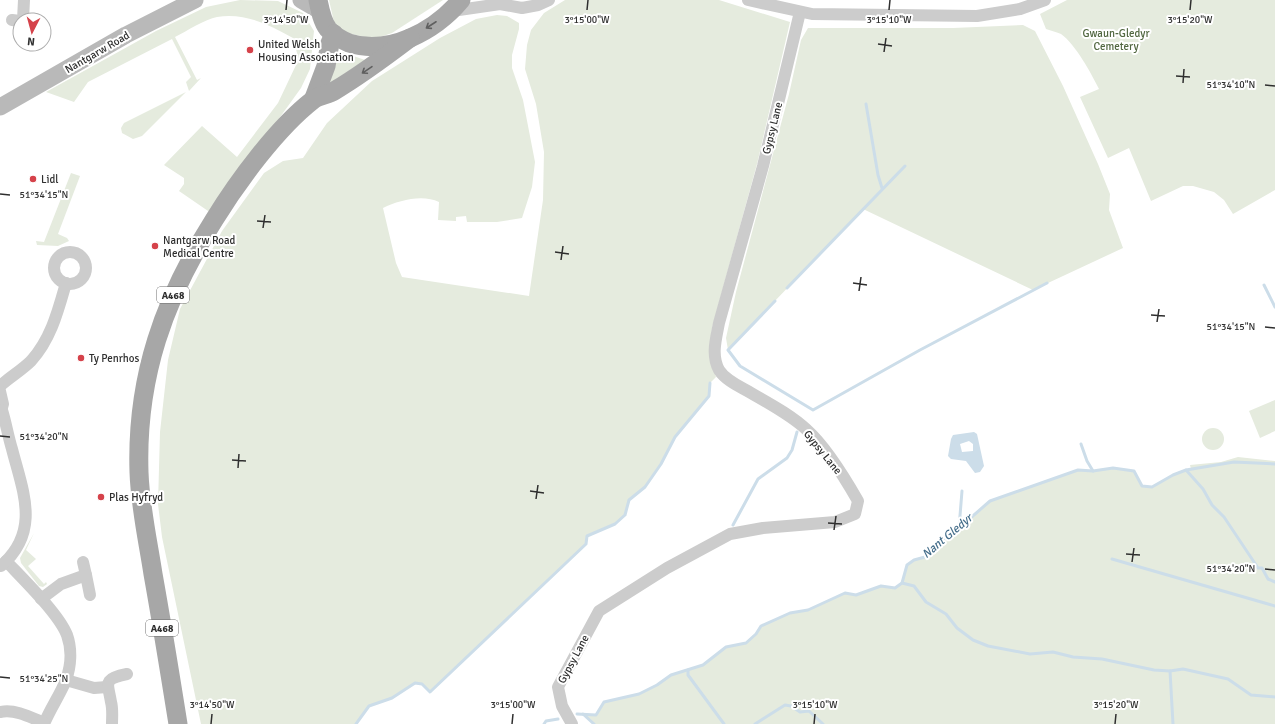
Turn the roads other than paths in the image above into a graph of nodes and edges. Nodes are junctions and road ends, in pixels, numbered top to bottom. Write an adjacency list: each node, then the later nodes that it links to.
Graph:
1 (24, 0): 10 (street)
2 (195, 0): 15 (main road, Nantgarw Road)
3 (301, 0): 9 (main road)
4 (549, 0): 7 (street)
5 (748, 0): 11 (street)
6 (1045, 0): 11 (street)
7 (498, 2): 8 (street)
8 (456, 5): 13 (main road, one-way to 13)
9 (319, 6): 12 (main road)
10 (21, 12)
11 (800, 12): 34 (street, Gypsy Lane)
12 (334, 34): 13 (main road); 14 (main road, A468)
13 (410, 38): 14 (main road, A468, one-way to 14)
14 (314, 98): 33 (main road, A468)
15 (0, 107)
16 (66, 283): 17 (street)
17 (0, 386)
18 (0, 391): 19 (street)
19 (1, 413): 21 (street)
20 (0, 440): 21 (street)
21 (12, 449): 23 (street)
22 (84, 562): 24 (street)
23 (3, 564): 26 (street)
24 (86, 575): 25 (street); 26 (street)
25 (90, 595)
26 (41, 599): 28 (street)
27 (127, 674): 29 (street)
28 (66, 680): 29 (street); 31 (street)
29 (107, 687): 32 (street)
30 (0, 712): 31 (street)
31 (44, 723)
32 (112, 724)
33 (178, 724)
34 (572, 724)

